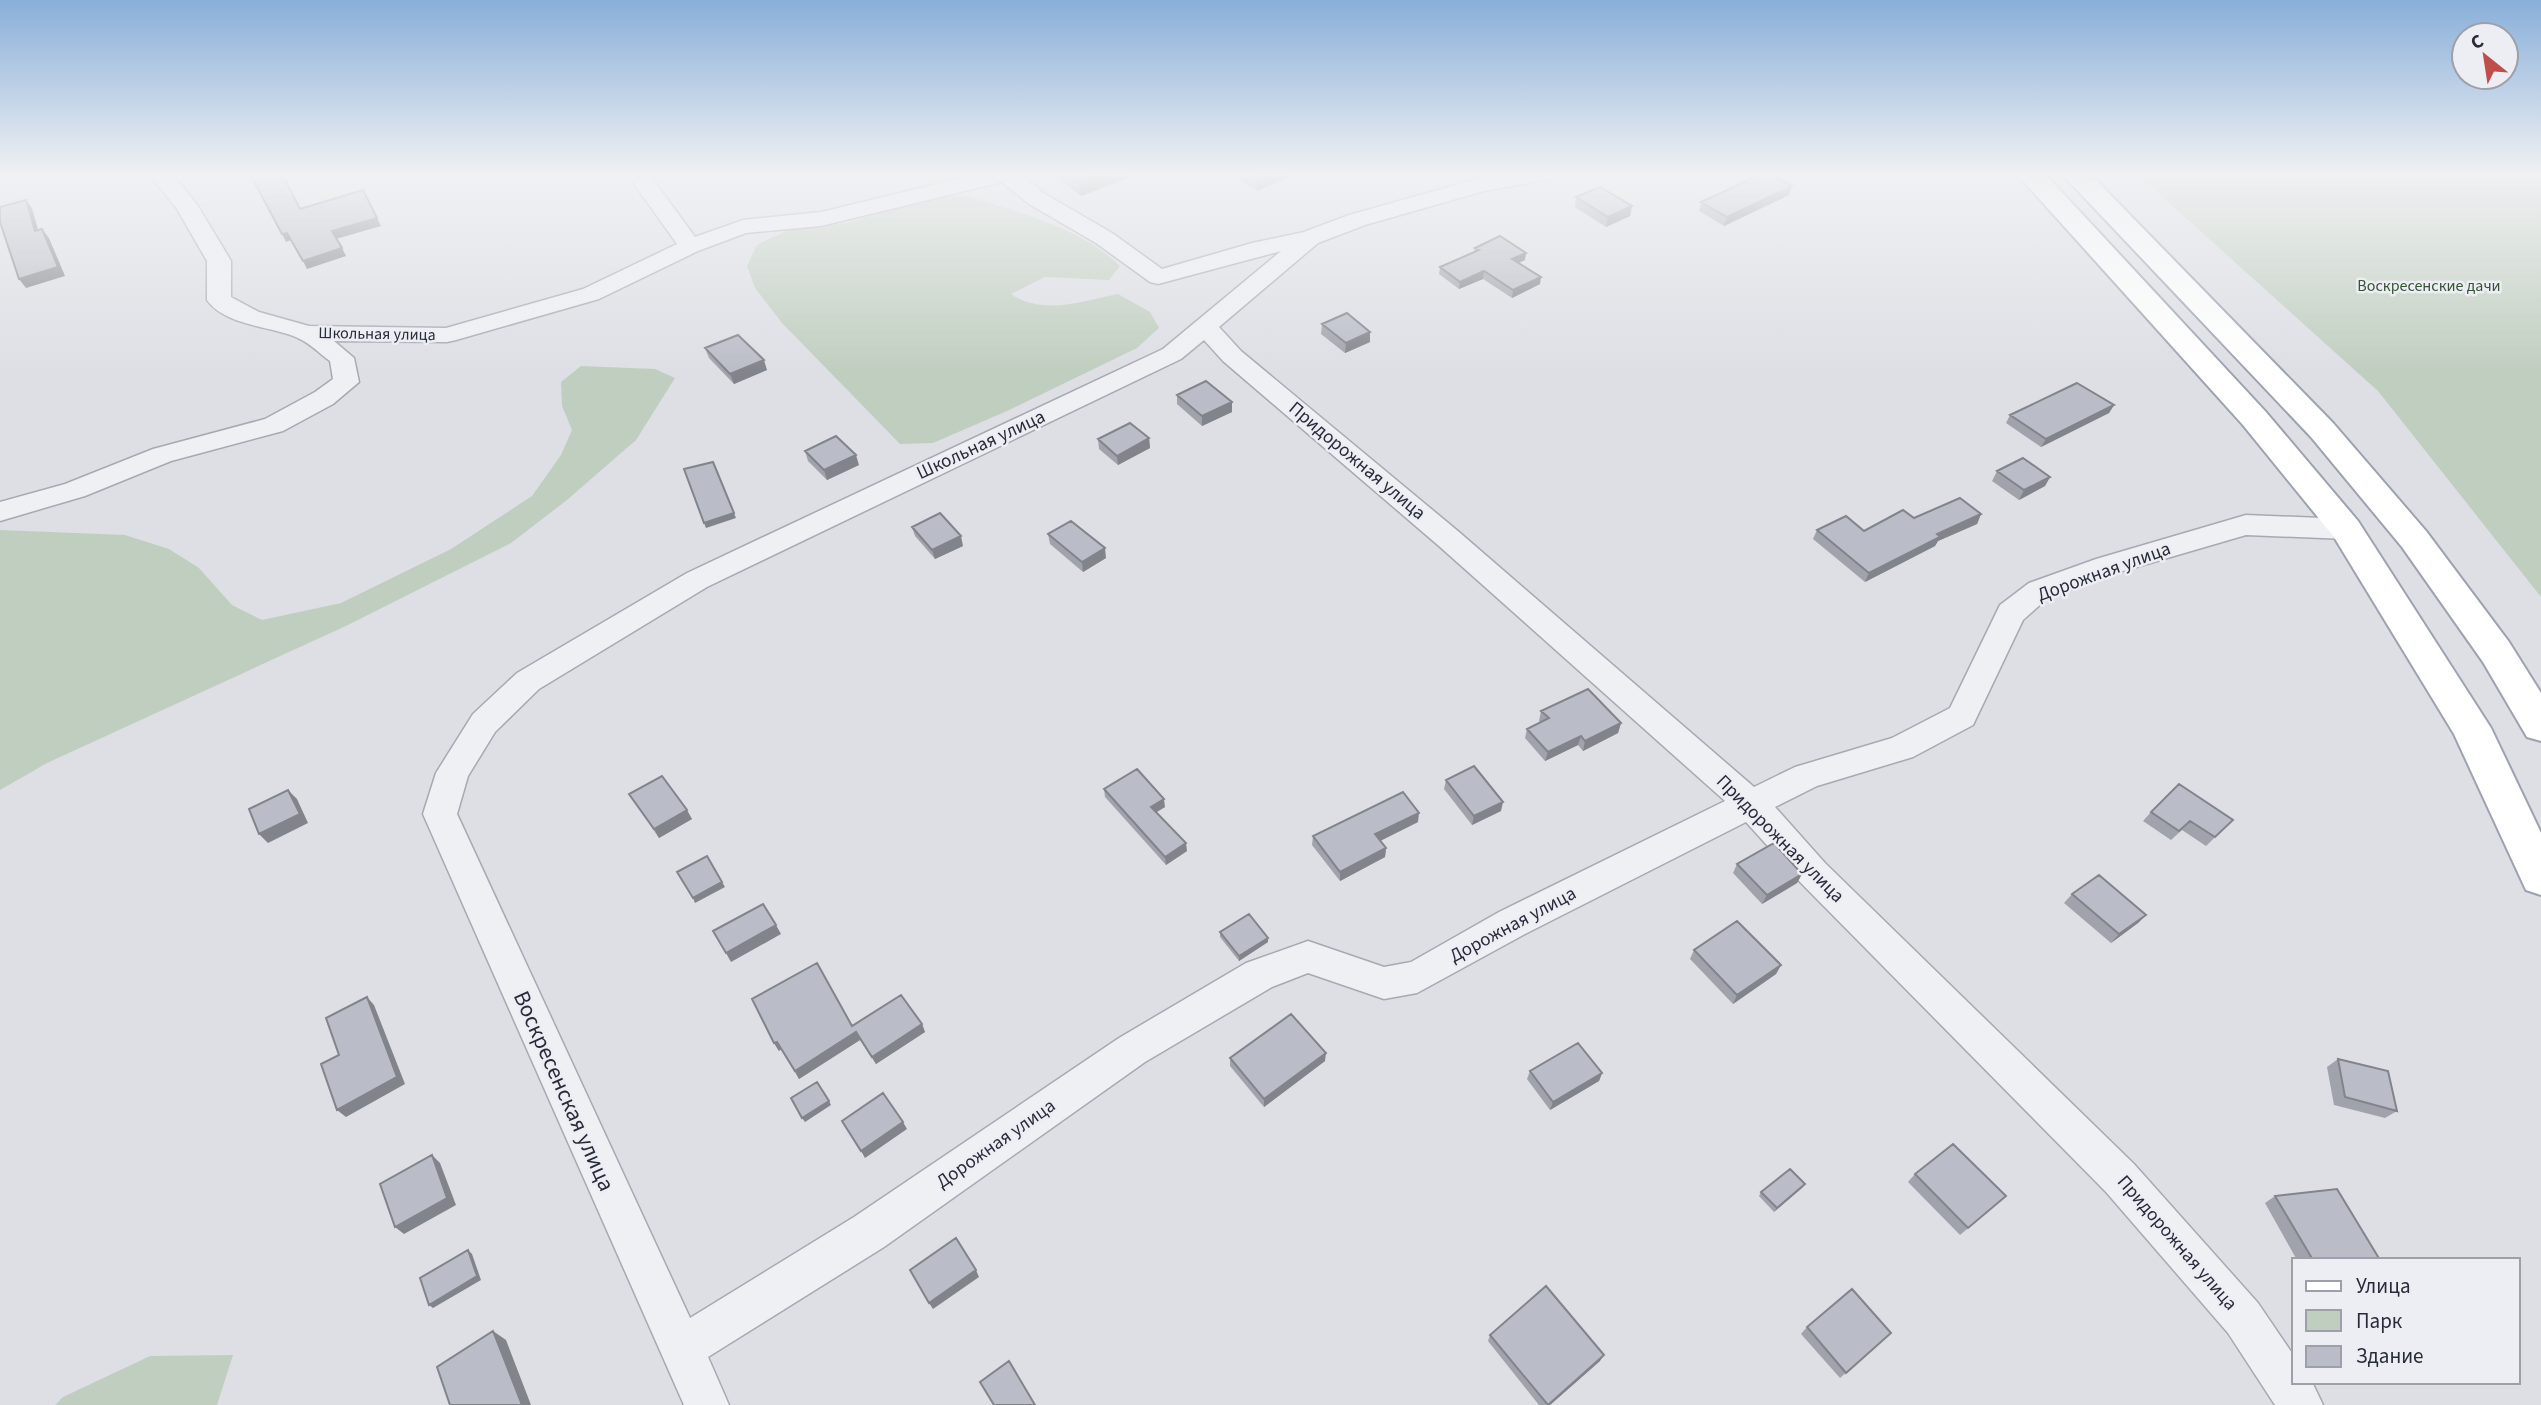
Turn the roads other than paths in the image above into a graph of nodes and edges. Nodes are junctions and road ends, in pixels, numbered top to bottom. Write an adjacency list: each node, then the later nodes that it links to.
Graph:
1 (207, 240): 11 (street)
2 (685, 240): 9 (street)
3 (708, 240): 9 (street, Школьная улица)
4 (1106, 240): 5 (street)
5 (1302, 240)
6 (1308, 240): 10 (street, Школьная улица)
7 (2086, 240): 13 (main road)
8 (2138, 240): 14 (main road)
9 (690, 246): 11 (street, Школьная улица)
10 (1204, 326): 15 (street, Школьная улица); 16 (street, Придорожная улица)
11 (308, 333): 12 (street)
12 (0, 512)
13 (2346, 529): 16 (street, Дорожная улица); 17 (main road)
14 (2541, 726)
15 (452, 773): 18 (street, Воскресенская улица)
16 (1751, 804): 18 (street, Дорожная улица); 20 (street, Придорожная улица)
17 (2541, 877)
18 (680, 1349): 19 (street, Воскресенская улица)
19 (706, 1405)
20 (2301, 1405)

